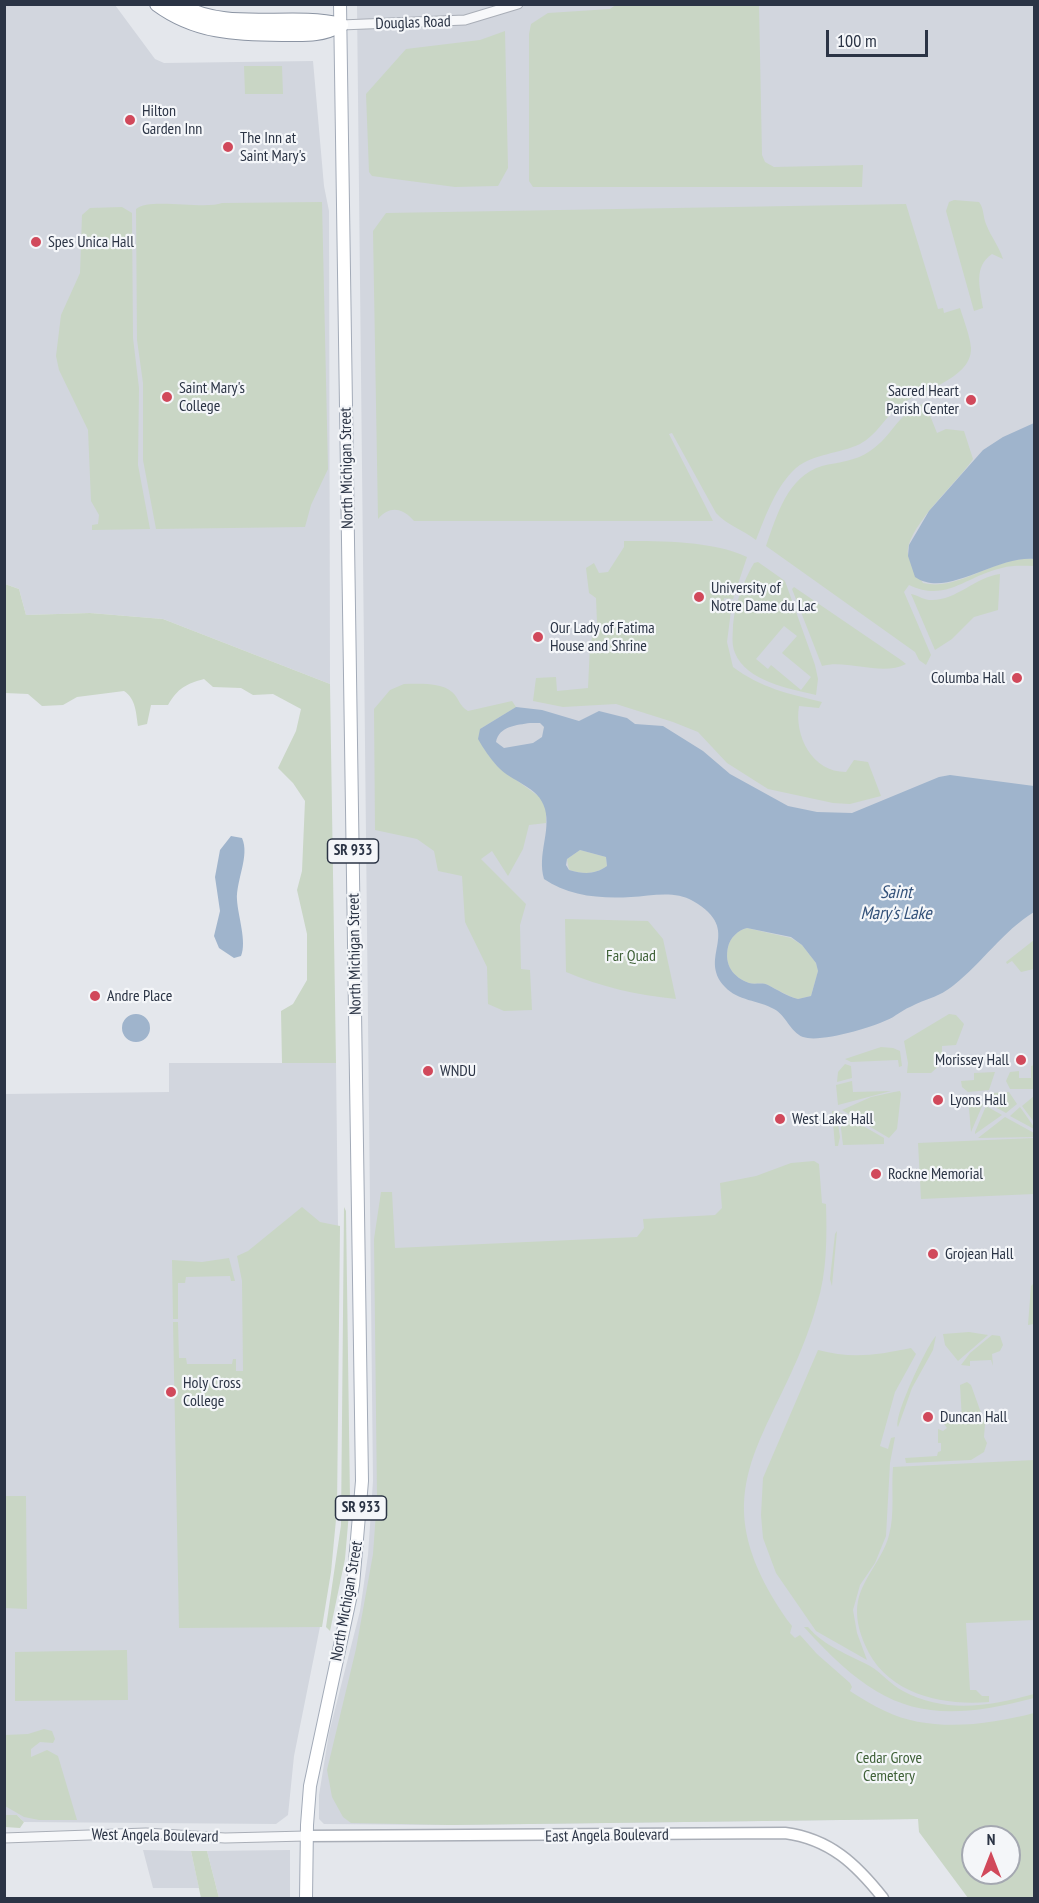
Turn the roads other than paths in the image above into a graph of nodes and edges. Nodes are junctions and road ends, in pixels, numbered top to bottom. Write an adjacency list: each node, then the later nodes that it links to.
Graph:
1 (157, 4): 5 (highway)
2 (177, 4): 5 (highway)
3 (340, 4): 5 (main road, North Michigan Street / SR 933)
4 (518, 4): 5 (street, Douglas Road)
5 (341, 25): 6 (main road, North Michigan Street / SR 933)
6 (306, 1836): 7 (street, West Angela Boulevard); 8 (main road, North Michigan Street / SR 933); 9 (main road, East Angela Boulevard)
7 (4, 1838)
8 (306, 1899)
9 (883, 1899)

